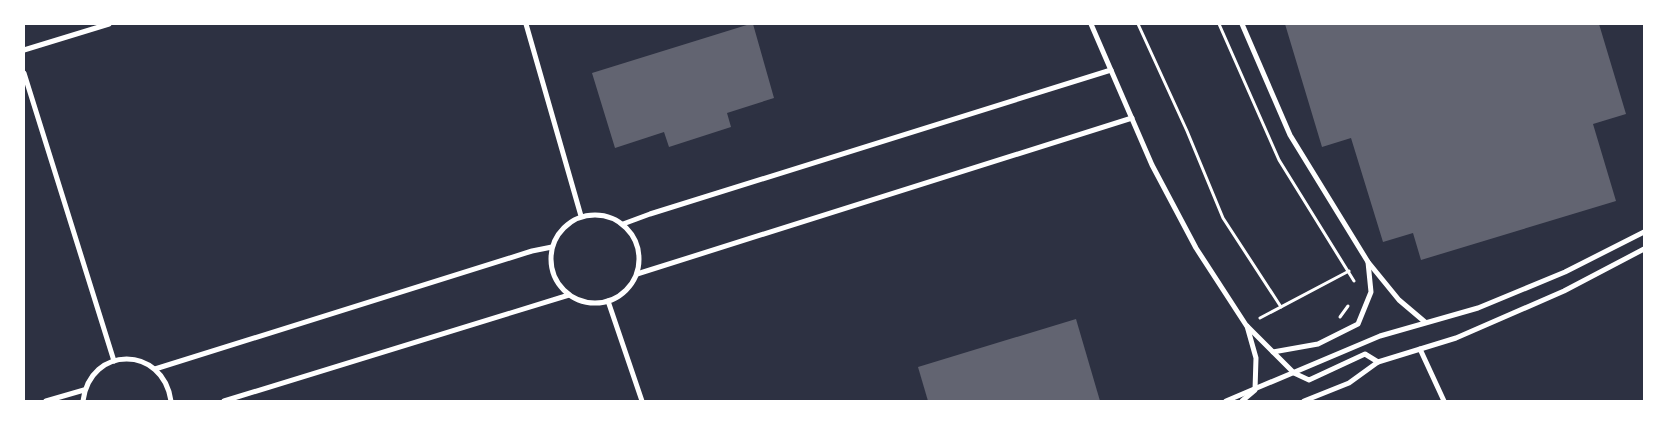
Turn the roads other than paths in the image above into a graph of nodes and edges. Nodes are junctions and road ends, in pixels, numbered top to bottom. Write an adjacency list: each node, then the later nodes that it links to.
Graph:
1 (109, 24): 5 (street)
2 (526, 24): 9 (street)
3 (1090, 24): 6 (street)
4 (1242, 24): 14 (street)
5 (24, 50)
6 (1111, 70): 8 (street); 10 (street)
7 (24, 74): 22 (street)
8 (1132, 118): 15 (street); 19 (street)
9 (581, 216): 10 (street); 12 (street)
10 (623, 224): 15 (street)
11 (1644, 232): 18 (street)
12 (552, 247): 16 (street); 24 (street)
13 (1644, 249): 20 (street)
14 (1368, 262): 18 (street); 21 (street)
15 (636, 274): 17 (street)
16 (568, 295): 17 (street); 31 (street)
17 (608, 301): 32 (street)
18 (1426, 322): 25 (street)
19 (1246, 325): 21 (street); 27 (street)
20 (1420, 349): 23 (street); 36 (street)
21 (1273, 352): 25 (street)
22 (114, 361): 24 (street); 26 (street)
23 (1378, 362): 25 (street); 35 (street)
24 (155, 369): 30 (street)
25 (1294, 373): 27 (street)
26 (84, 390): 28 (street); 29 (street)
27 (1254, 390): 33 (street); 34 (street)
28 (46, 401)
29 (83, 401)
30 (171, 401)
31 (224, 401)
32 (642, 401)
33 (1226, 401)
34 (1242, 401)
35 (1304, 401)
36 (1444, 401)

